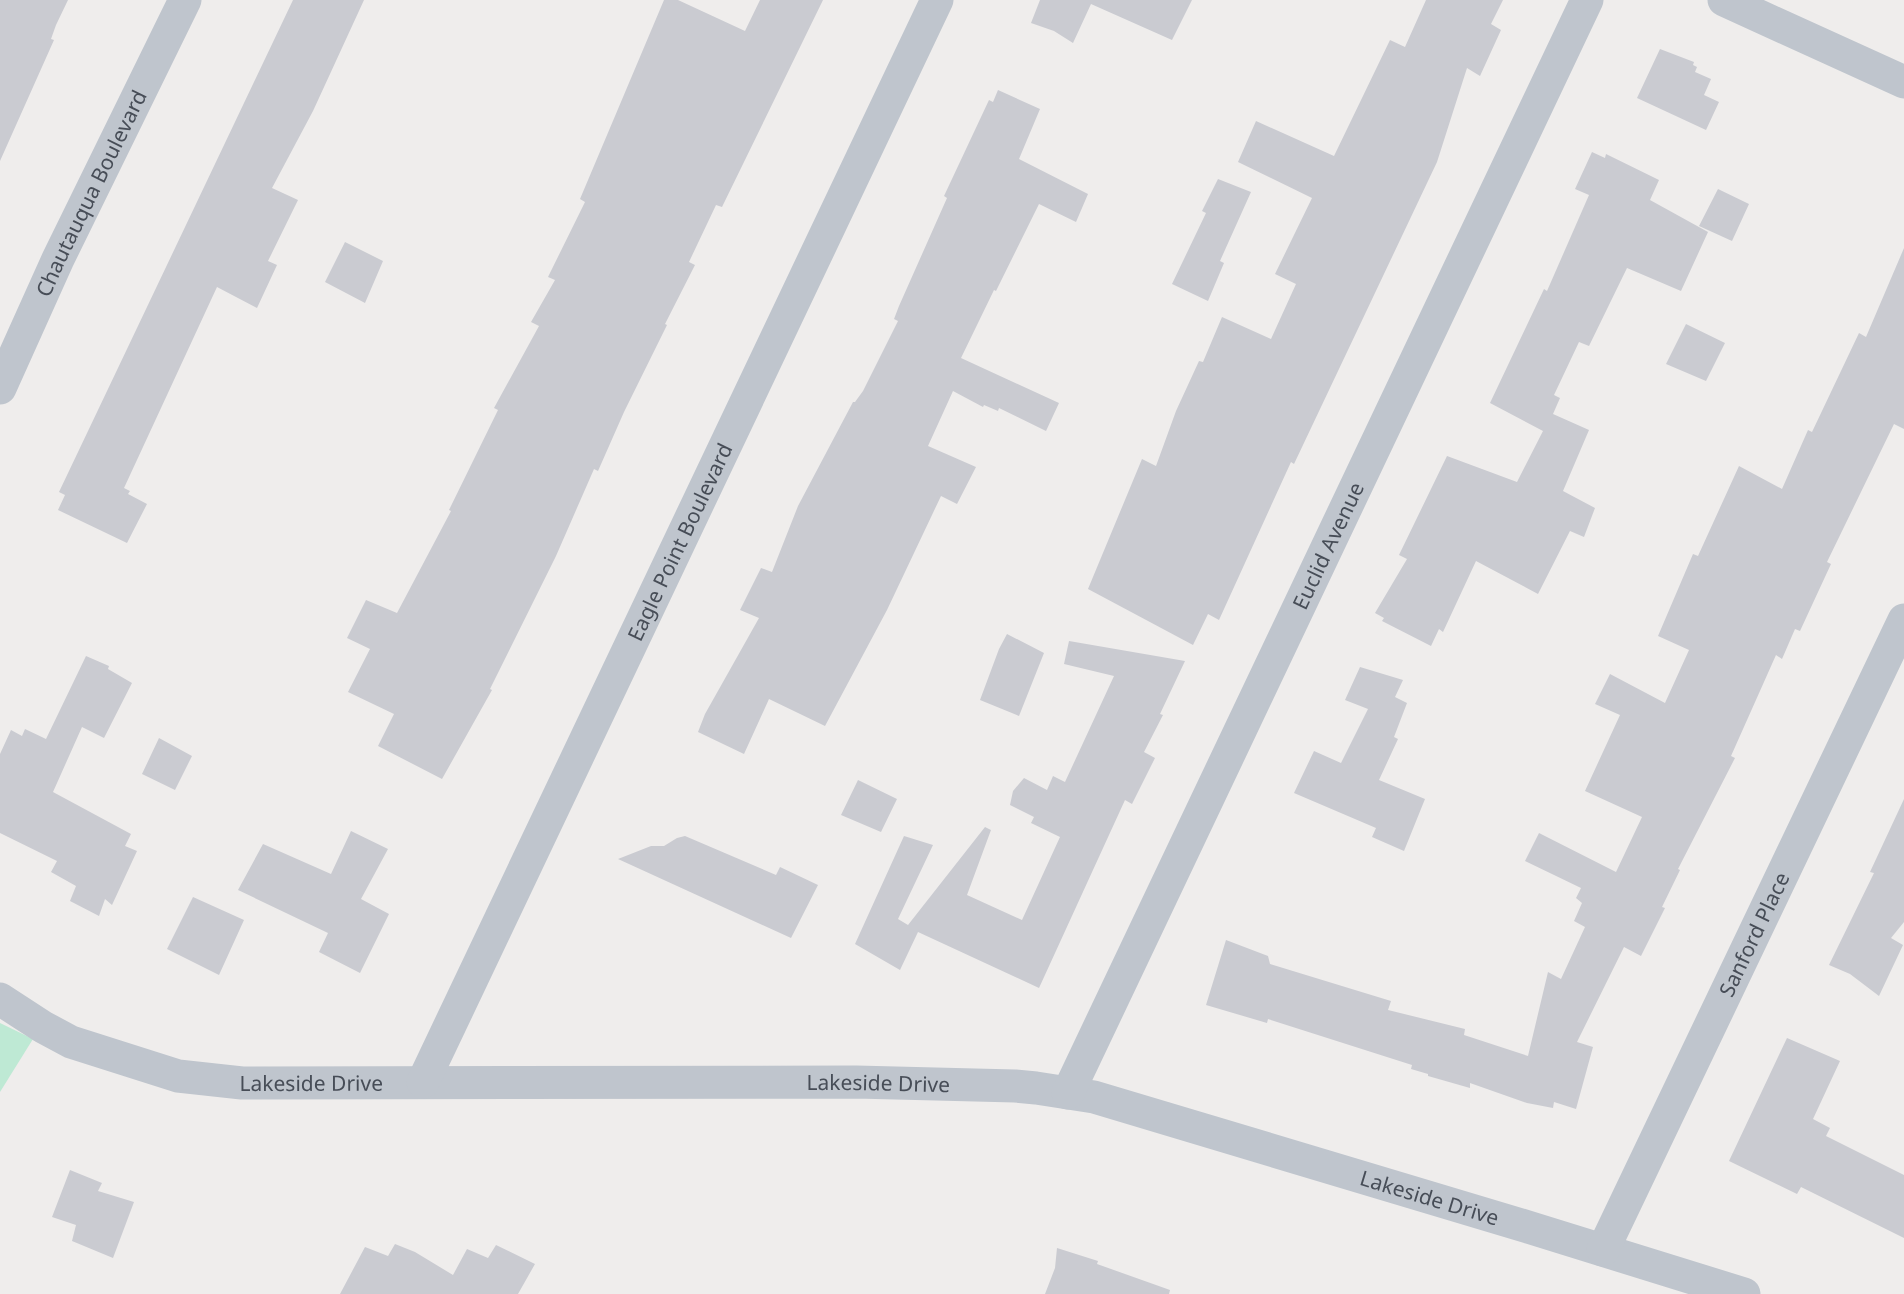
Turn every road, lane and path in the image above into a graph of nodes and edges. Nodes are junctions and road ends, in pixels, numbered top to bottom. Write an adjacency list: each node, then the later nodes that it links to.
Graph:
1 (185, 0): 6 (street, Chautauqua Boulevard)
2 (937, 0): 9 (street, Eagle Point Boulevard)
3 (1587, 0): 10 (street, Euclid Avenue)
4 (1724, 0): 5 (street)
5 (1904, 82)
6 (0, 388)
7 (1904, 620): 11 (street, Sanford Place)
8 (0, 999): 9 (street, Lakeside Drive)
9 (423, 1082): 10 (street, Lakeside Drive)
10 (1068, 1093): 11 (street, Lakeside Drive)
11 (1603, 1250): 12 (street, Lakeside Drive)
12 (1744, 1294)

